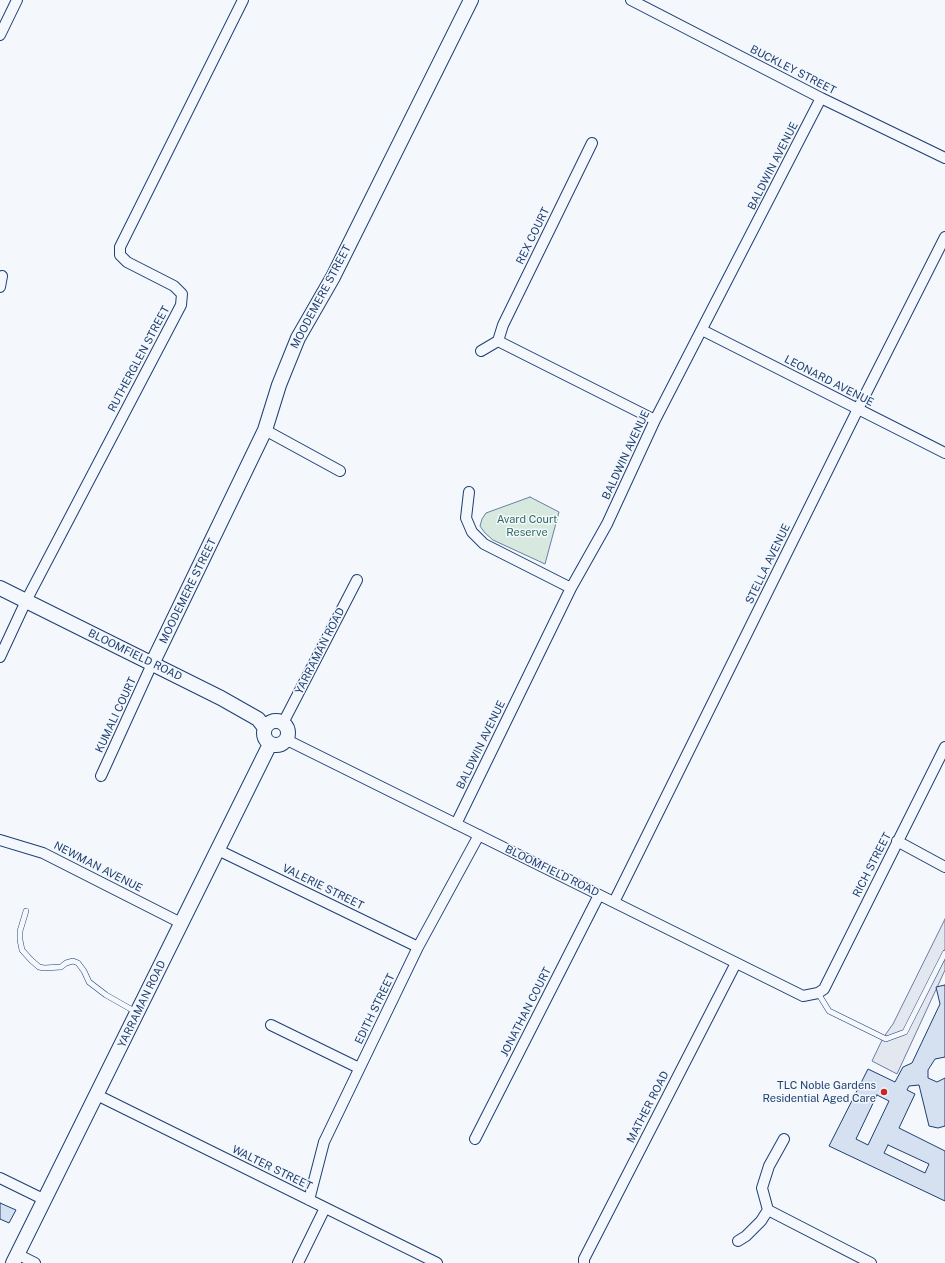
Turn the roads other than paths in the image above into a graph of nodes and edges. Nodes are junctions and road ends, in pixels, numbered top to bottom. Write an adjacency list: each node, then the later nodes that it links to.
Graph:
1 (17, 0): 5 (street)
2 (243, 0): 24 (street, RUTHERGLEN STREET)
3 (471, 0): 17 (street, MOODEMERE STREET)
4 (633, 0): 6 (street, BUCKLEY STREET)
5 (0, 34)
6 (820, 98): 8 (street, BUCKLEY STREET); 12 (street, BALDWIN AVENUE)
7 (592, 144): 13 (street, REX COURT)
8 (945, 158)
9 (945, 237): 15 (street, STELLA AVENUE)
10 (2, 276): 11 (street)
11 (0, 287)
12 (702, 330): 15 (street, LEONARD AVENUE); 16 (street, BALDWIN AVENUE)
13 (498, 341): 14 (street); 16 (street)
14 (481, 351)
15 (858, 409): 18 (street, LEONARD AVENUE); 40 (street, STELLA AVENUE)
16 (655, 420): 23 (street, BALDWIN AVENUE)
17 (265, 430): 19 (street); 26 (street, MOODEMERE STREET)
18 (945, 453)
19 (340, 471)
20 (470, 492): 23 (street)
21 (357, 580): 27 (street, YARRAMAN ROAD)
22 (0, 588): 24 (street, BLOOMFIELD ROAD)
23 (571, 588): 33 (street, BALDWIN AVENUE)
24 (26, 601): 25 (street); 26 (street, BLOOMFIELD ROAD)
25 (0, 657)
26 (152, 664): 28 (street, BLOOMFIELD ROAD); 32 (street, KUMALI COURT)
27 (283, 723): 28 (street); 29 (street)
28 (265, 728): 30 (street)
29 (287, 740): 30 (street); 33 (street, BLOOMFIELD ROAD)
30 (270, 744): 37 (street, YARRAMAN ROAD)
31 (945, 747): 36 (street, RICH STREET)
32 (101, 776)
33 (456, 824): 34 (street, BLOOMFIELD ROAD)
34 (479, 835): 39 (street, BLOOMFIELD ROAD); 43 (street, EDITH STREET)
35 (0, 840): 42 (street, NEWMAN AVENUE)
36 (897, 841): 38 (street); 46 (street, RICH STREET)
37 (218, 850): 42 (street, YARRAMAN ROAD); 43 (street, VALERIE STREET)
38 (945, 867)
39 (599, 895): 40 (street, BLOOMFIELD ROAD); 51 (street, JONATHAN COURT)
40 (614, 902): 45 (street, BLOOMFIELD ROAD)
41 (26, 911): 47 (lane)
42 (181, 923): 47 (street, YARRAMAN ROAD)
43 (418, 947): 49 (street, EDITH STREET)
44 (945, 952): 46 (lane)
45 (736, 963): 46 (street, BLOOMFIELD ROAD); 63 (street, MATHER ROAD)
46 (818, 993)
47 (137, 1012): 50 (street, YARRAMAN ROAD)
48 (271, 1025): 49 (street)
49 (359, 1068): 55 (street, EDITH STREET)
50 (97, 1095): 54 (street, YARRAMAN ROAD); 55 (street, WALTER STREET)
51 (475, 1139)
52 (784, 1139): 57 (street)
53 (0, 1178): 54 (street)
54 (44, 1200): 59 (street, YARRAMAN ROAD)
55 (309, 1200): 56 (street, WALTER STREET)
56 (326, 1208): 61 (street); 62 (street, WALTER STREET)
57 (768, 1210): 58 (street); 64 (street)
58 (738, 1240)
59 (15, 1258): 60 (street)
60 (35, 1263)
61 (298, 1263)
62 (437, 1263)
63 (584, 1263)
64 (871, 1263)

